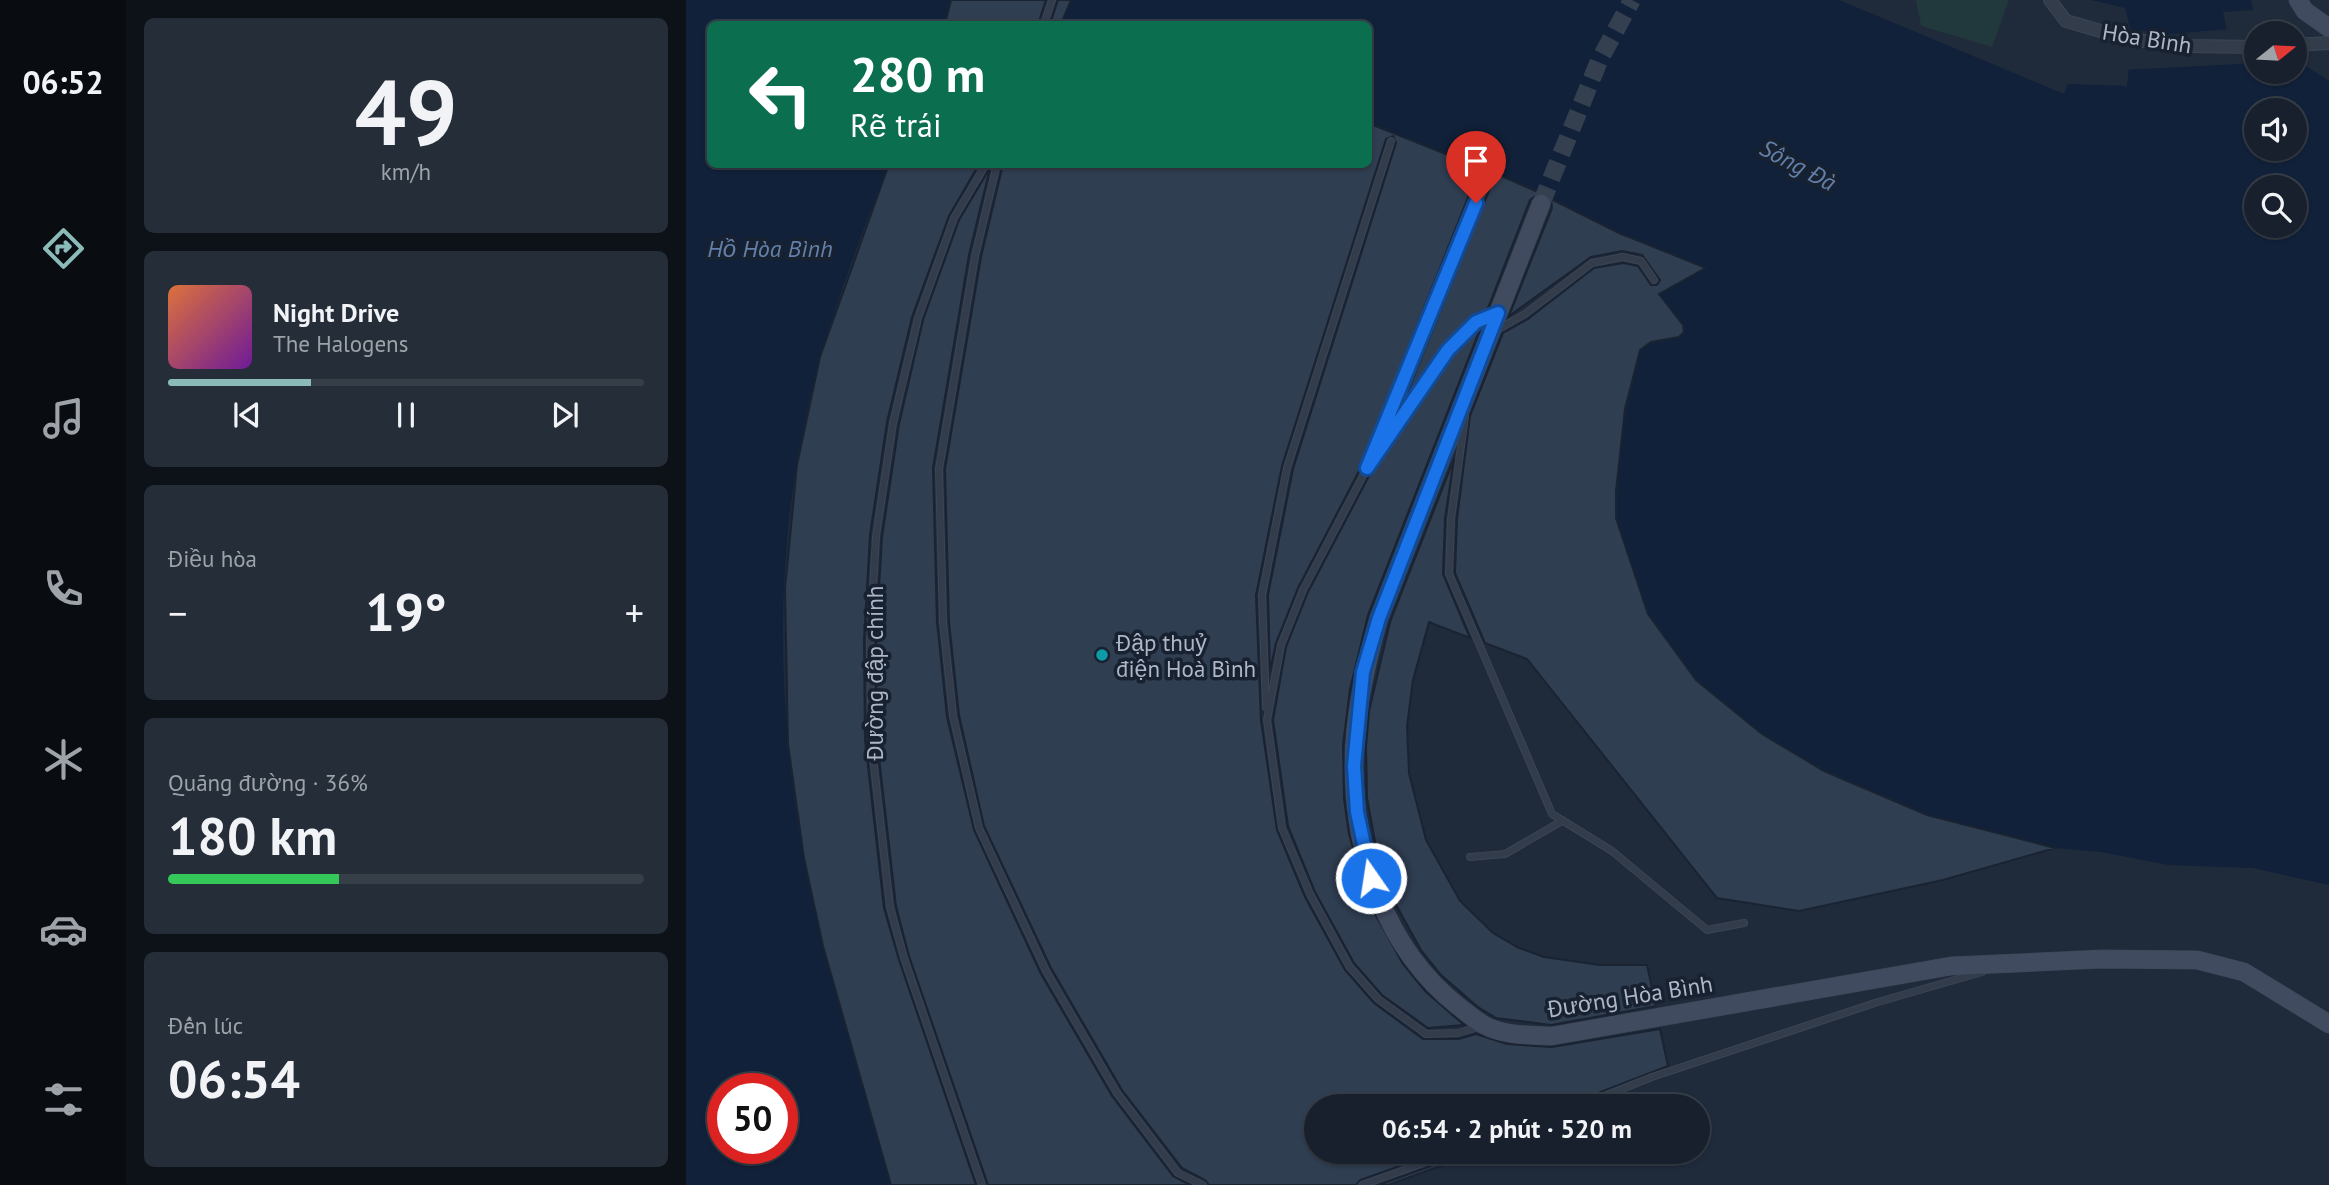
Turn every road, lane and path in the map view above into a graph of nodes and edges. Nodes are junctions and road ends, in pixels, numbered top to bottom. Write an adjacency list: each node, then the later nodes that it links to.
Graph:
1 (1052, 0): 4 (lane)
2 (2050, 0): 8 (street, Hòa Bình)
3 (2298, 0): 5 (main road)
4 (1045, 21)
5 (2329, 28)
6 (2329, 43): 7 (street)
7 (2307, 44)
8 (2244, 47)
9 (1391, 141): 19 (lane)
10 (983, 168): 29 (lane, Đường đập chính)
11 (996, 168): 28 (lane)
12 (1485, 178): 18 (street)
13 (1541, 204): 15 (main road, Đường Hòa Bình)
14 (1654, 280): 16 (lane)
15 (1498, 313): 16 (main road, Đường Hòa Bình); 18 (lane)
16 (1490, 334): 17 (main road, Đường Hòa Bình)
17 (1468, 390): 20 (lane); 25 (main road, Đường Hòa Bình)
18 (1367, 468): 19 (lane)
19 (1267, 720): 25 (lane)
20 (1562, 821): 21 (lane); 22 (lane)
21 (1470, 857)
22 (1744, 923)
23 (2007, 966): 24 (main road, Đường Hòa Bình); 25 (main road, Đường Hòa Bình); 26 (lane)
24 (2329, 1024)
25 (1484, 1026)
26 (1609, 1094)
27 (1421, 1164): 32 (lane)
28 (1188, 1178): 30 (lane); 31 (lane)
29 (982, 1185)
30 (1195, 1185)
31 (1203, 1185)
32 (1362, 1185)

